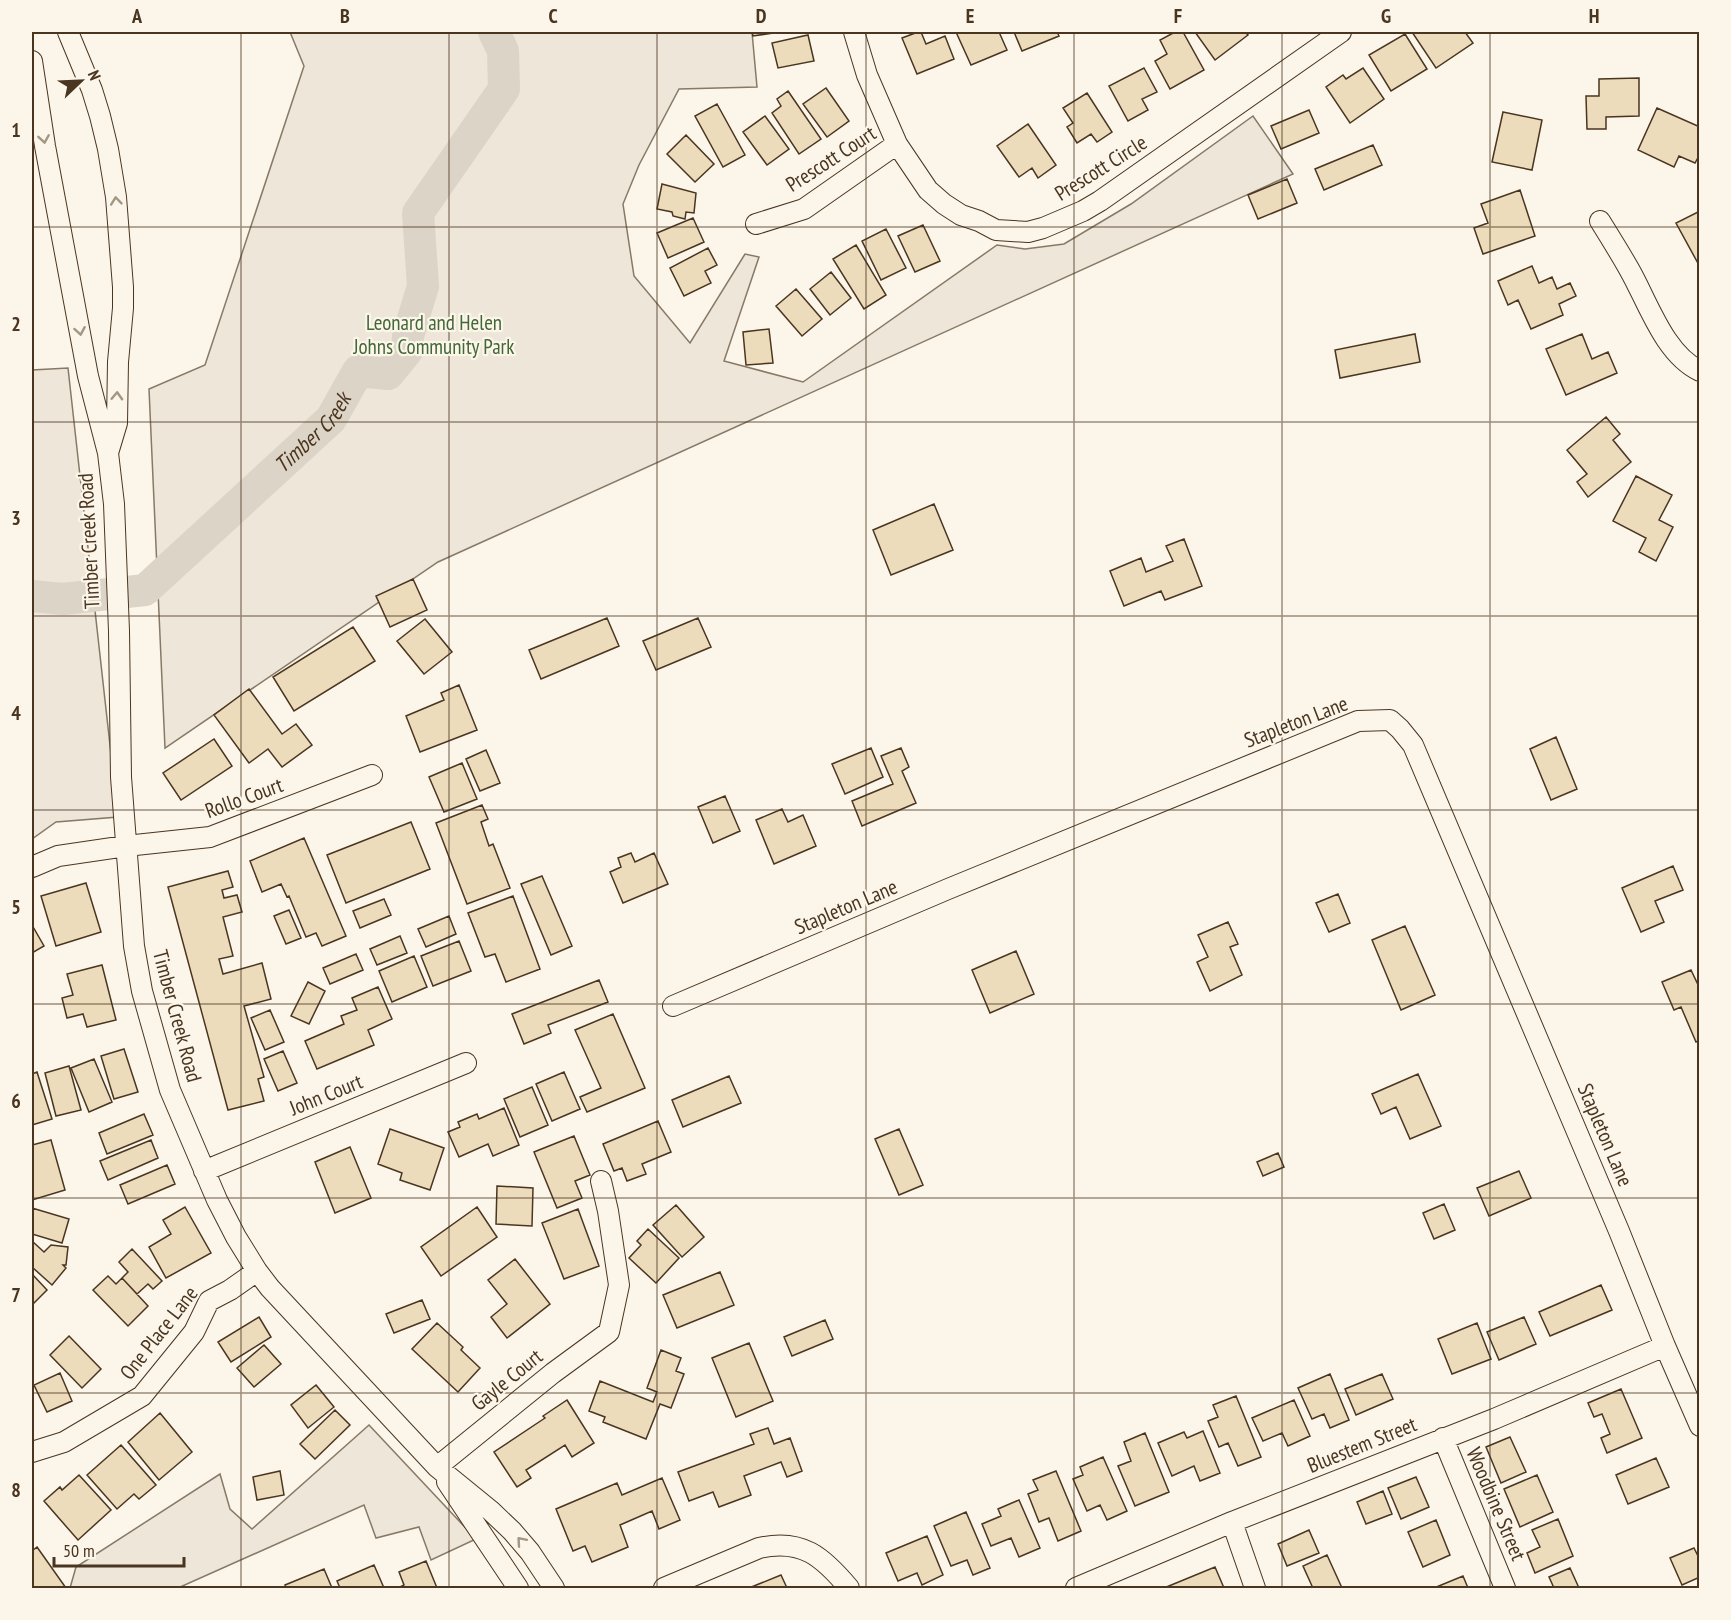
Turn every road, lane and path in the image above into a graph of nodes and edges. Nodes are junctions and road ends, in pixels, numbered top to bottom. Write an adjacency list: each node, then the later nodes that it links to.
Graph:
1 (68, 32): 9 (street, Timber Creek Road, one-way to 1)
2 (854, 32): 5 (street, Prescott Circle)
3 (1341, 32): 5 (street, Prescott Circle)
4 (32, 61): 9 (street, Timber Creek Road, one-way to 9)
5 (897, 144): 7 (street, Prescott Court)
6 (1600, 221): 8 (street)
7 (756, 224)
8 (1700, 371)
9 (108, 453): 11 (street, Timber Creek Road)
10 (372, 775): 11 (street, Rollo Court)
11 (126, 846): 12 (street); 15 (street, Timber Creek Road)
12 (32, 867)
13 (673, 1006): 18 (street, Stapleton Lane)
14 (466, 1063): 15 (street, John Court)
15 (204, 1170): 17 (street, Timber Creek Road)
16 (601, 1181): 22 (street, Gayle Court)
17 (257, 1271): 21 (street, One Place Lane); 22 (street, Timber Creek Road)
18 (1665, 1346): 19 (street, Stapleton Lane); 20 (street, Bluestem Street)
19 (1700, 1426)
20 (1443, 1438): 23 (street, Bluestem Street); 30 (street, Woodbine Street)
21 (32, 1452)
22 (437, 1467): 24 (street, Timber Creek Road); 25 (street, Timber Creek Road, one-way to 22)
23 (1232, 1522): 28 (street, Bluestem Street); 29 (street)
24 (518, 1588)
25 (554, 1588)
26 (664, 1588): 27 (street)
27 (849, 1588)
28 (1076, 1588)
29 (1255, 1588)
30 (1505, 1588)

